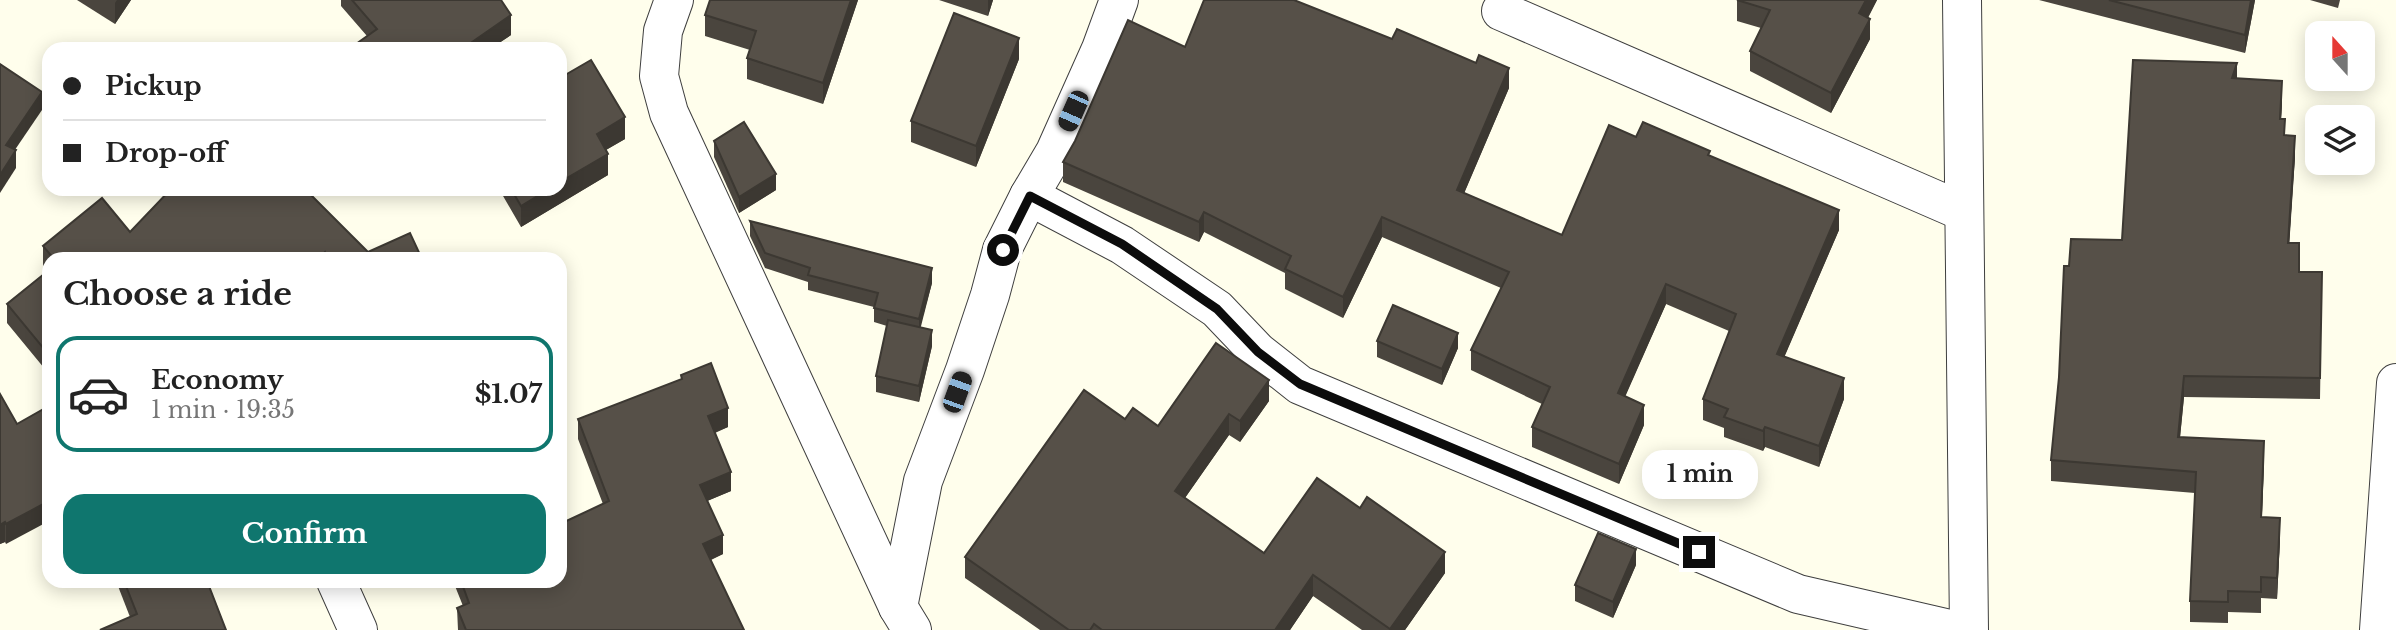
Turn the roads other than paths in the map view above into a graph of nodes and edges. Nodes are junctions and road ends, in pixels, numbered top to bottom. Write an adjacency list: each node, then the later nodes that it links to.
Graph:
1 (674, 0): 9 (street)
2 (1119, 0): 5 (street)
3 (1962, 0): 6 (street)
4 (1501, 11): 6 (street)
5 (1030, 196): 9 (street); 11 (street)
6 (1964, 212): 12 (street)
7 (2396, 383): 13 (street)
8 (339, 588): 10 (street)
9 (905, 619)
10 (358, 630)
11 (1954, 630)
12 (1969, 630)
13 (2379, 630)

